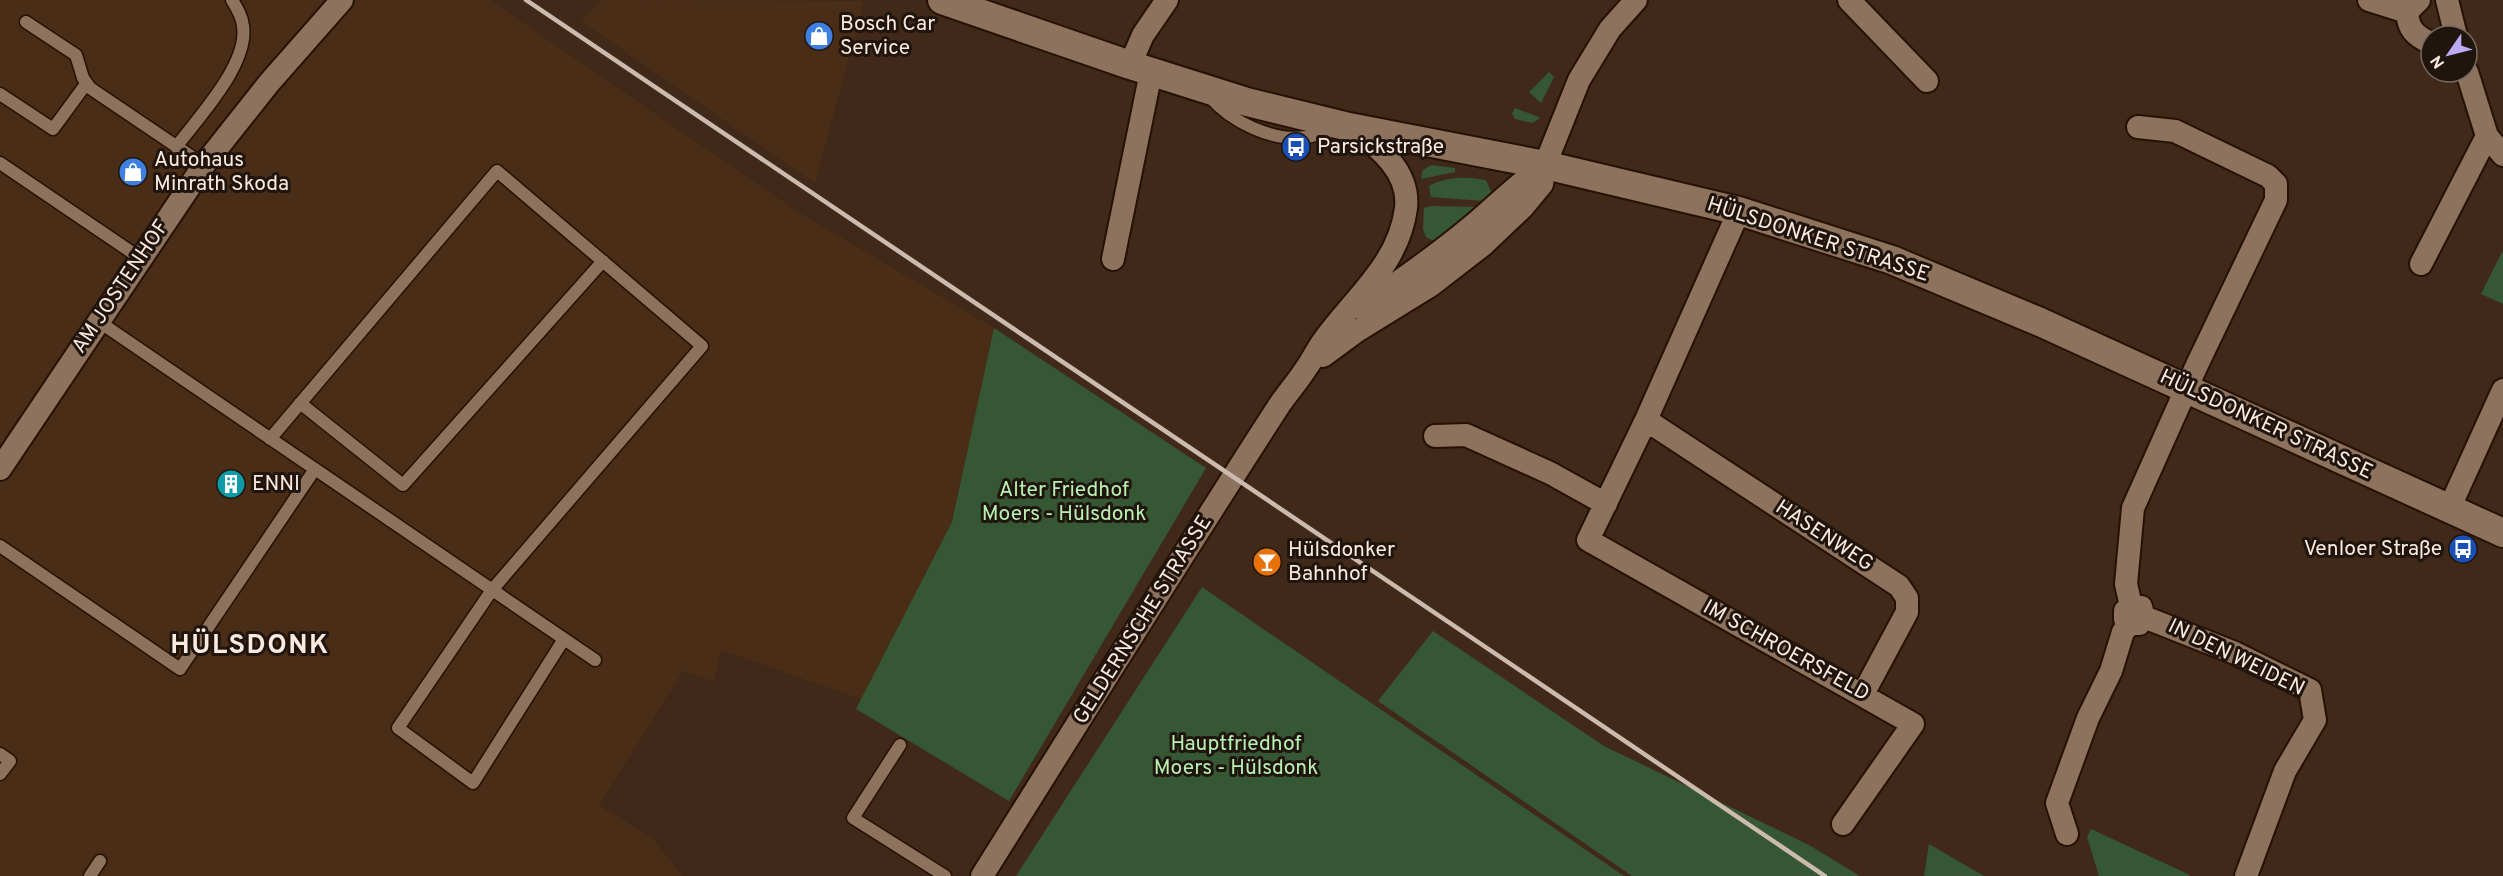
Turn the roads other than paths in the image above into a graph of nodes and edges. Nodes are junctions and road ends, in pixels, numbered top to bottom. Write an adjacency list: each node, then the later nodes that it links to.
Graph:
1 (232, 0): 22 (lane)
2 (942, 0): 10 (street, HÜLSDONKER STRASSE)
3 (1167, 0): 14 (street)
4 (1636, 0): 26 (street)
5 (1849, 0): 15 (street)
6 (2369, 0): 9 (street)
7 (2447, 0): 12 (street)
8 (334, 2): 25 (street, AM JOSTENHOF)
9 (2413, 6): 13 (street)
10 (989, 8): 14 (street, HÜLSDONKER STRASSE)
11 (26, 22): 16 (lane)
12 (2453, 24)
13 (2419, 37)
14 (1141, 69): 19 (street, HÜLSDONKER STRASSE); 29 (street)
15 (1928, 81)
16 (86, 84): 18 (lane); 22 (lane)
17 (2471, 84): 21 (street)
18 (0, 94)
19 (1349, 127): 26 (street, HÜLSDONKER STRASSE); 32 (street, GELDERNSCHE STRASSE)
20 (2138, 127): 35 (street)
21 (2487, 136): 23 (street); 31 (street)
22 (176, 147): 25 (lane)
23 (2503, 155)
24 (0, 163): 28 (lane)
25 (204, 165): 28 (street, AM JOSTENHOF)
26 (1545, 165): 27 (street, HÜLSDONKER STRASSE); 32 (street, GELDERNSCHE STRASSE); 34 (street, GELDERNSCHE STRASSE)
27 (1739, 211): 35 (street, HÜLSDONKER STRASSE); 38 (street, IM SCHROERSFELD)
28 (140, 258): 33 (street, AM JOSTENHOF)
29 (1113, 259)
30 (603, 261): 37 (lane); 37 (lane); 47 (lane)
31 (2421, 264)
32 (1344, 318): 34 (street, GELDERNSCHE STRASSE)
33 (98, 321): 40 (lane); 41 (street, AM JOSTENHOF)
34 (1307, 368): 60 (street, GELDERNSCHE STRASSE)
35 (2187, 389): 44 (street, HÜLSDONKER STRASSE); 48 (street)
36 (2503, 390): 44 (street)
37 (300, 403): 40 (lane)
38 (1646, 420): 43 (street, IM SCHROERSFELD); 51 (street, HASENWEG)
39 (1435, 436): 43 (street)
40 (270, 439): 42 (lane)
41 (0, 469)
42 (315, 469): 46 (lane); 47 (lane)
43 (1605, 504): 51 (street, IM SCHROERSFELD)
44 (2449, 509): 45 (street, HÜLSDONKER STRASSE)
45 (2503, 533)
46 (0, 546)
47 (492, 590): 49 (lane); 49 (lane)
48 (2135, 616): 56 (street); 61 (street, IN DEN WEIDEN)
49 (564, 639): 50 (lane)
50 (595, 660)
51 (1863, 693): 55 (street, IM SCHROERSFELD)
52 (900, 745): 59 (lane)
53 (0, 754): 54 (lane)
54 (0, 774)
55 (1843, 824)
56 (2067, 834)
57 (100, 861): 58 (lane)
58 (90, 876)
59 (945, 876)
60 (982, 876)
61 (2246, 876)

